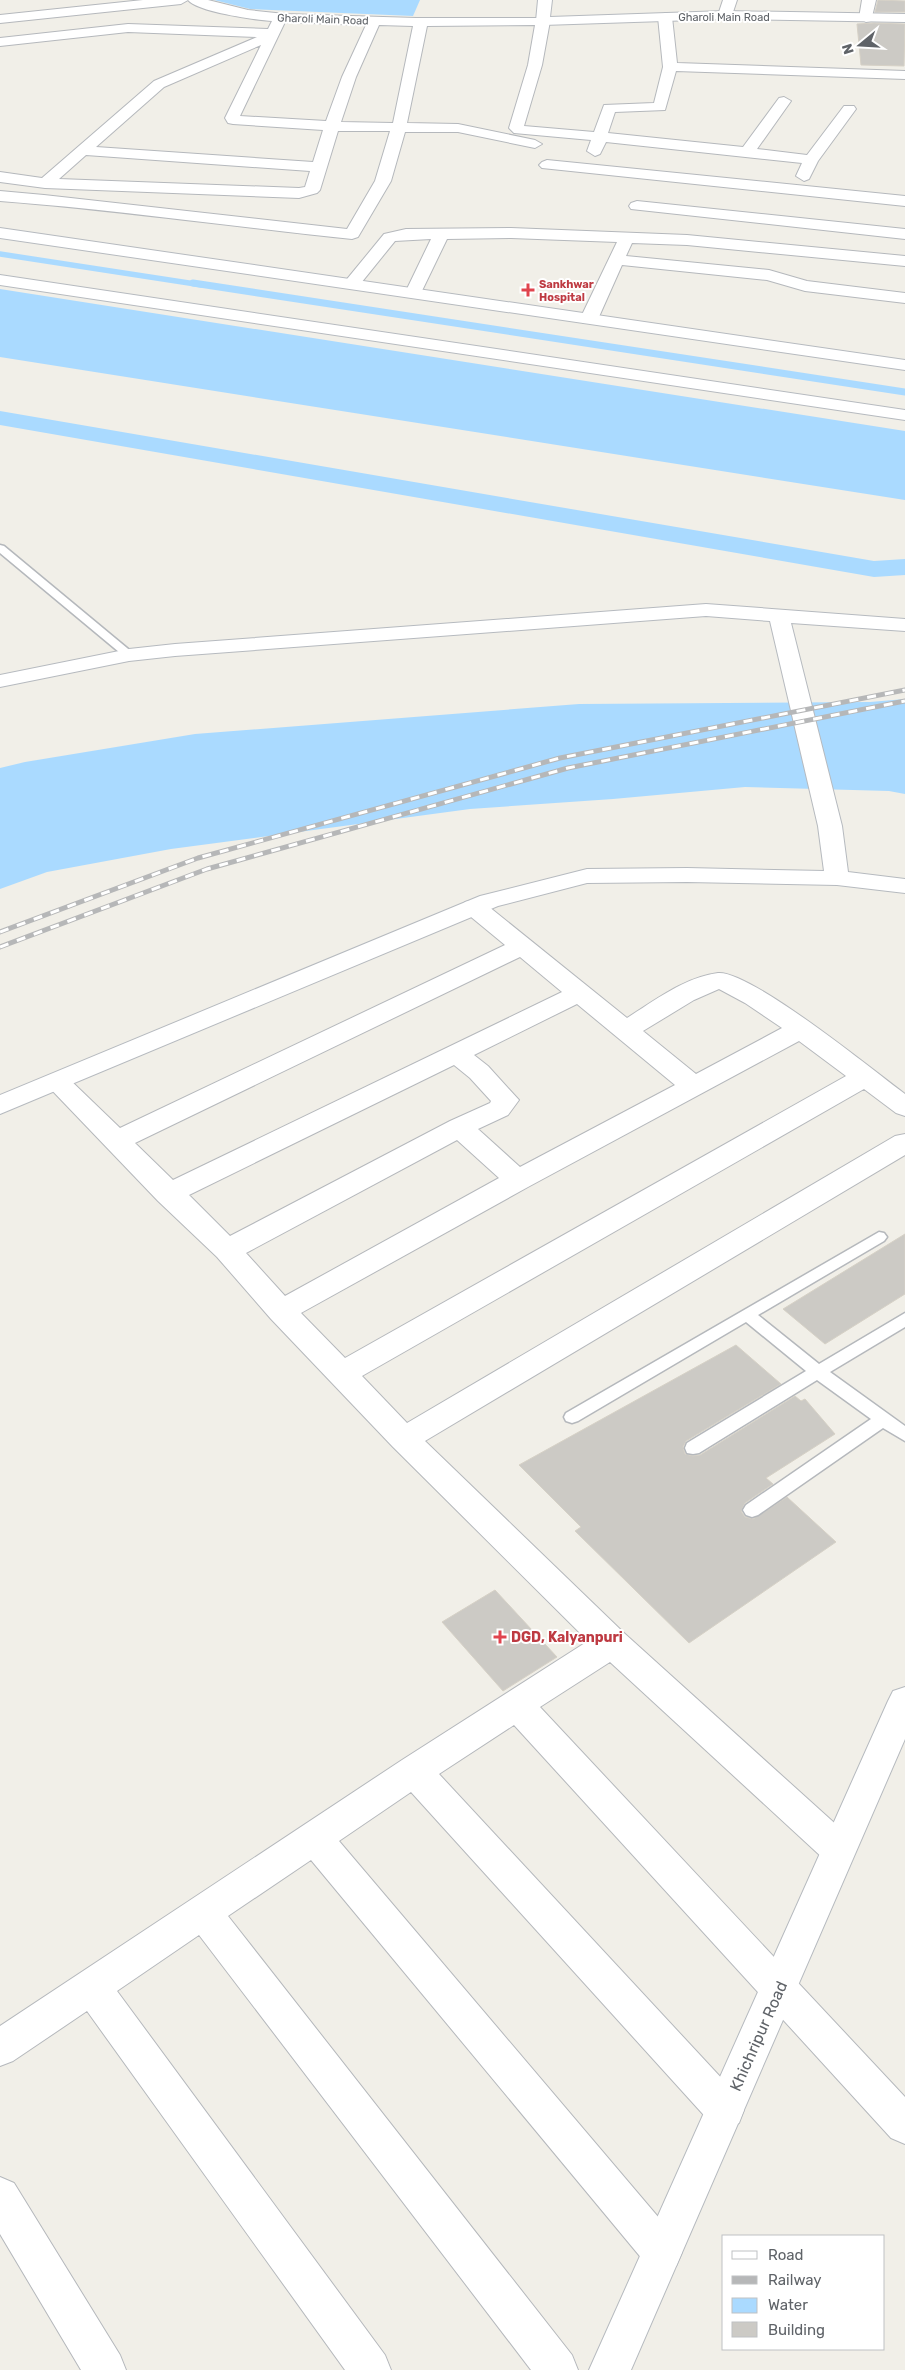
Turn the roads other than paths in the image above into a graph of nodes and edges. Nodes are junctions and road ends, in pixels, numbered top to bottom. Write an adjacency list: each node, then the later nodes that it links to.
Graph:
1 (181, 0): 11 (street)
2 (195, 0): 7 (street, Gharoli Main Road)
3 (545, 0): 13 (street)
4 (730, 0): 6 (street)
5 (869, 0): 9 (street)
6 (725, 16): 8 (street, Gharoli Main Road); 9 (street, Gharoli Main Road)
7 (281, 17): 12 (street, Gharoli Main Road); 15 (street)
8 (665, 17): 13 (street, Gharoli Main Road); 17 (street)
9 (866, 18): 10 (street, Gharoli Main Road)
10 (905, 18)
11 (0, 19)
12 (374, 21): 14 (street, Gharoli Main Road); 21 (street)
13 (543, 21): 14 (street, Gharoli Main Road); 23 (street)
14 (421, 22): 22 (street)
15 (274, 34): 16 (street); 21 (street); 25 (street)
16 (0, 42)
17 (670, 67): 18 (street); 23 (street)
18 (905, 75)
19 (784, 101): 28 (street)
20 (849, 109): 29 (street)
21 (332, 126): 22 (street); 32 (street)
22 (400, 126): 26 (street); 40 (street)
23 (601, 136): 24 (street); 26 (street)
24 (662, 142): 28 (street); 31 (street)
25 (81, 150): 32 (street); 34 (street)
26 (595, 151): 27 (street)
27 (612, 153)
28 (746, 153): 29 (street)
29 (811, 160): 35 (street)
30 (548, 165): 31 (street)
31 (652, 165): 35 (street); 38 (street)
32 (319, 167): 34 (street)
33 (0, 177): 34 (street)
34 (45, 183)
35 (798, 190): 37 (street)
36 (0, 196): 40 (street)
37 (905, 201)
38 (637, 206): 42 (street); 44 (street)
39 (0, 233): 48 (street)
40 (352, 234): 43 (street)
41 (441, 234): 43 (street); 44 (street); 49 (street)
42 (905, 234)
43 (390, 237): 48 (street)
44 (626, 237): 45 (street); 46 (street)
45 (616, 260): 50 (street); 51 (street)
46 (905, 261)
47 (0, 280): 53 (street)
48 (350, 284): 49 (street)
49 (414, 293): 51 (street)
50 (905, 298)
51 (589, 319): 52 (street)
52 (905, 365)
53 (905, 416)
54 (0, 548): 57 (lane)
55 (780, 615): 56 (street); 57 (street); 59 (street)
56 (905, 625)
57 (129, 655): 58 (street)
58 (0, 681)
59 (837, 878): 60 (street); 61 (street)
60 (905, 886)
61 (474, 907): 62 (street); 68 (street)
62 (522, 946): 63 (street); 73 (street)
63 (580, 993): 65 (street); 66 (street)
64 (801, 1029): 65 (street); 67 (street); 69 (street)
65 (626, 1030): 69 (street)
66 (455, 1053): 72 (street); 76 (street)
67 (863, 1078): 71 (street); 83 (street)
68 (57, 1082): 70 (street); 73 (street)
69 (695, 1087): 75 (street)
70 (0, 1105)
71 (905, 1107)
72 (459, 1127): 75 (street); 78 (street)
73 (118, 1140): 76 (street)
74 (905, 1143): 87 (street)
75 (518, 1180): 79 (street)
76 (168, 1194): 78 (street)
77 (879, 1237): 80 (lane)
78 (227, 1250): 79 (street)
79 (281, 1311): 83 (street)
80 (747, 1314): 82 (lane); 84 (lane)
81 (905, 1319): 82 (lane)
82 (818, 1372): 85 (lane); 88 (lane)
83 (343, 1373): 87 (street)
84 (572, 1417)
85 (884, 1419): 86 (lane); 89 (lane)
86 (905, 1435)
87 (404, 1439): 90 (street)
88 (693, 1448)
89 (752, 1510)
90 (612, 1643): 92 (street); 95 (street)
91 (905, 1702): 95 (street, Khichripur Road)
92 (516, 1704): 93 (street); 98 (street)
93 (414, 1771): 94 (street); 100 (street)
94 (315, 1838): 96 (street); 103 (street)
95 (838, 1849): 98 (street, Khichripur Road)
96 (204, 1912): 97 (street); 106 (street)
97 (92, 1987): 99 (street); 105 (street)
98 (779, 1989): 100 (street, Khichripur Road); 101 (street)
99 (0, 2048)
100 (725, 2110): 103 (street, Khichripur Road)
101 (905, 2125)
102 (3, 2211): 104 (street)
103 (662, 2252): 107 (street, Khichripur Road)
104 (105, 2370)
105 (370, 2370)
106 (557, 2370)
107 (610, 2370)

